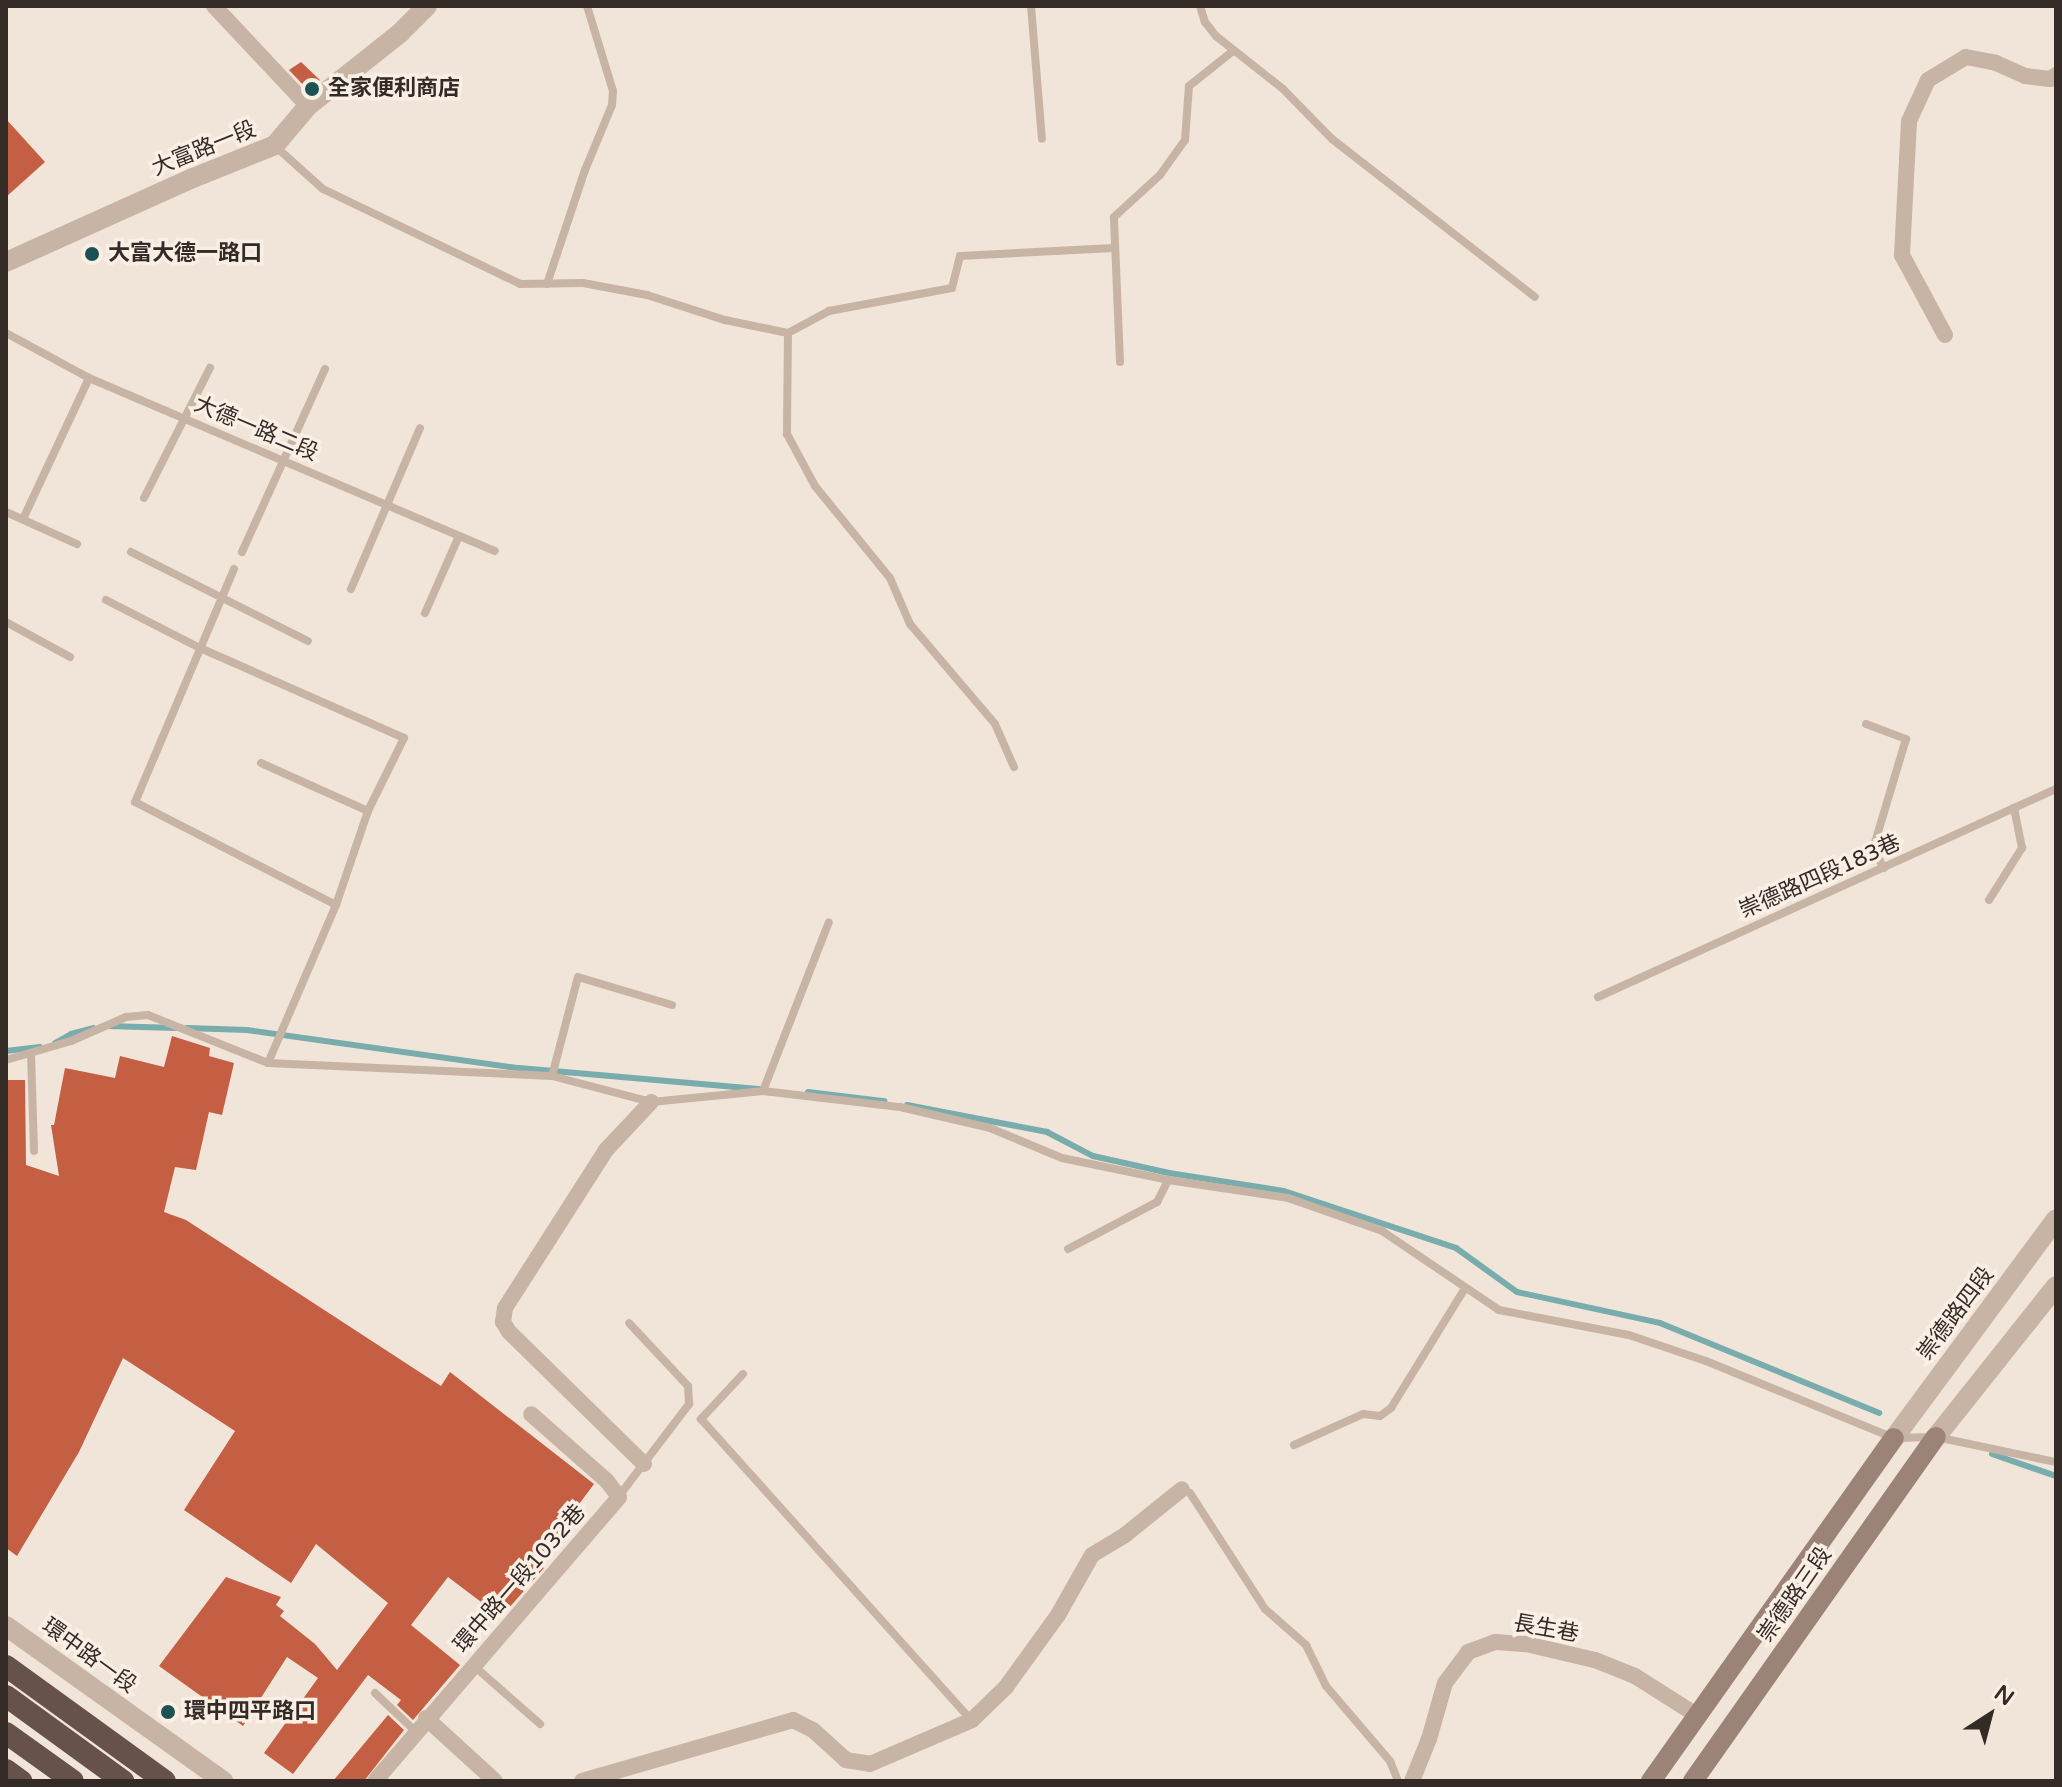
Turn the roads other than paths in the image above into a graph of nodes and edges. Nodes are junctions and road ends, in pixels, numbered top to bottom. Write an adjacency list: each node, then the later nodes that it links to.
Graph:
1 (214, 6): 8 (street)
2 (427, 6): 8 (street, 大富路一段)
3 (587, 6): 13 (lane)
4 (1031, 6): 9 (lane)
5 (1200, 6): 6 (lane)
6 (1233, 51): 11 (lane); 14 (lane)
7 (2056, 75): 17 (street)
8 (308, 106): 10 (street, 大富路一段)
9 (1042, 139)
10 (275, 145): 12 (street, 大富路一段); 13 (lane)
11 (1114, 248): 16 (lane); 18 (lane)
12 (6, 262)
13 (547, 284): 16 (lane)
14 (1535, 297)
15 (6, 333): 21 (lane, 大德一路二段)
16 (788, 333): 45 (lane)
17 (1945, 335)
18 (1120, 362)
19 (210, 368): 22 (lane)
20 (325, 369): 24 (lane)
21 (89, 378): 22 (lane, 大德一路二段); 28 (lane)
22 (185, 419): 24 (lane, 大德一路二段); 25 (lane)
23 (420, 428): 26 (lane)
24 (282, 460): 26 (lane, 大德一路二段); 33 (lane)
25 (144, 498)
26 (387, 505): 29 (lane, 大德一路二段); 35 (lane)
27 (6, 512): 28 (lane)
28 (23, 519): 30 (lane)
29 (459, 536): 31 (lane, 大德一路二段); 38 (lane)
30 (77, 544)
31 (495, 551)
32 (131, 552): 36 (lane)
33 (242, 552)
34 (234, 569): 36 (lane)
35 (351, 589)
36 (221, 596): 40 (lane); 41 (lane)
37 (106, 600): 41 (lane)
38 (425, 613)
39 (6, 622): 42 (lane)
40 (308, 641)
41 (200, 648): 48 (lane); 51 (lane)
42 (70, 657)
43 (1866, 724): 49 (lane)
44 (261, 763): 48 (lane)
45 (1014, 767)
46 (2056, 789): 47 (lane, 崇德路四段183巷)
47 (2014, 808): 49 (lane, 崇德路四段183巷); 50 (lane)
48 (368, 811): 51 (lane)
49 (1884, 868): 53 (lane, 崇德路四段183巷)
50 (1989, 900)
51 (336, 905): 57 (lane)
52 (829, 922): 59 (lane)
53 (1598, 997)
54 (672, 1005): 58 (lane)
55 (31, 1054): 56 (lane); 57 (lane); 61 (lane)
56 (6, 1060)
57 (268, 1063): 58 (lane)
58 (552, 1076): 60 (lane)
59 (763, 1091): 60 (lane); 62 (lane)
60 (651, 1102): 74 (street)
61 (34, 1151)
62 (1168, 1180): 64 (lane); 66 (lane)
63 (2056, 1219): 71 (street, 崇德路四段)
64 (1068, 1249)
65 (2056, 1286): 70 (street)
66 (1465, 1288): 71 (lane); 72 (lane)
67 (629, 1323): 74 (lane)
68 (743, 1374): 83 (lane)
69 (531, 1414): 76 (street)
70 (1936, 1437): 71 (lane); 73 (lane); 99 (main road, 崇德路三段)
71 (1894, 1438): 82 (main road, 崇德路三段)
72 (1294, 1445)
73 (2056, 1462)
74 (644, 1464): 76 (lane)
75 (1186, 1491): 83 (street); 96 (lane)
76 (619, 1497): 79 (street, 環中路一段1032巷)
77 (6, 1626): 93 (street, 環中路一段)
78 (6, 1666): 92 (highway)
79 (474, 1666): 84 (lane); 85 (street, 環中路一段1032巷)
80 (375, 1693): 85 (lane)
81 (6, 1696): 91 (highway)
82 (1698, 1716): 97 (street, 長生巷); 98 (main road, 崇德路三段)
83 (972, 1720): 88 (street)
84 (540, 1724)
85 (421, 1725): 94 (street, 環中路一段1032巷); 95 (street)
86 (6, 1733): 90 (highway)
87 (6, 1770): 89 (highway)
88 (589, 1780)
89 (21, 1781)
90 (73, 1781)
91 (123, 1781)
92 (165, 1781)
93 (223, 1781)
94 (375, 1781)
95 (495, 1781)
96 (1398, 1781)
97 (1412, 1781)
98 (1651, 1781)
99 (1693, 1781)

